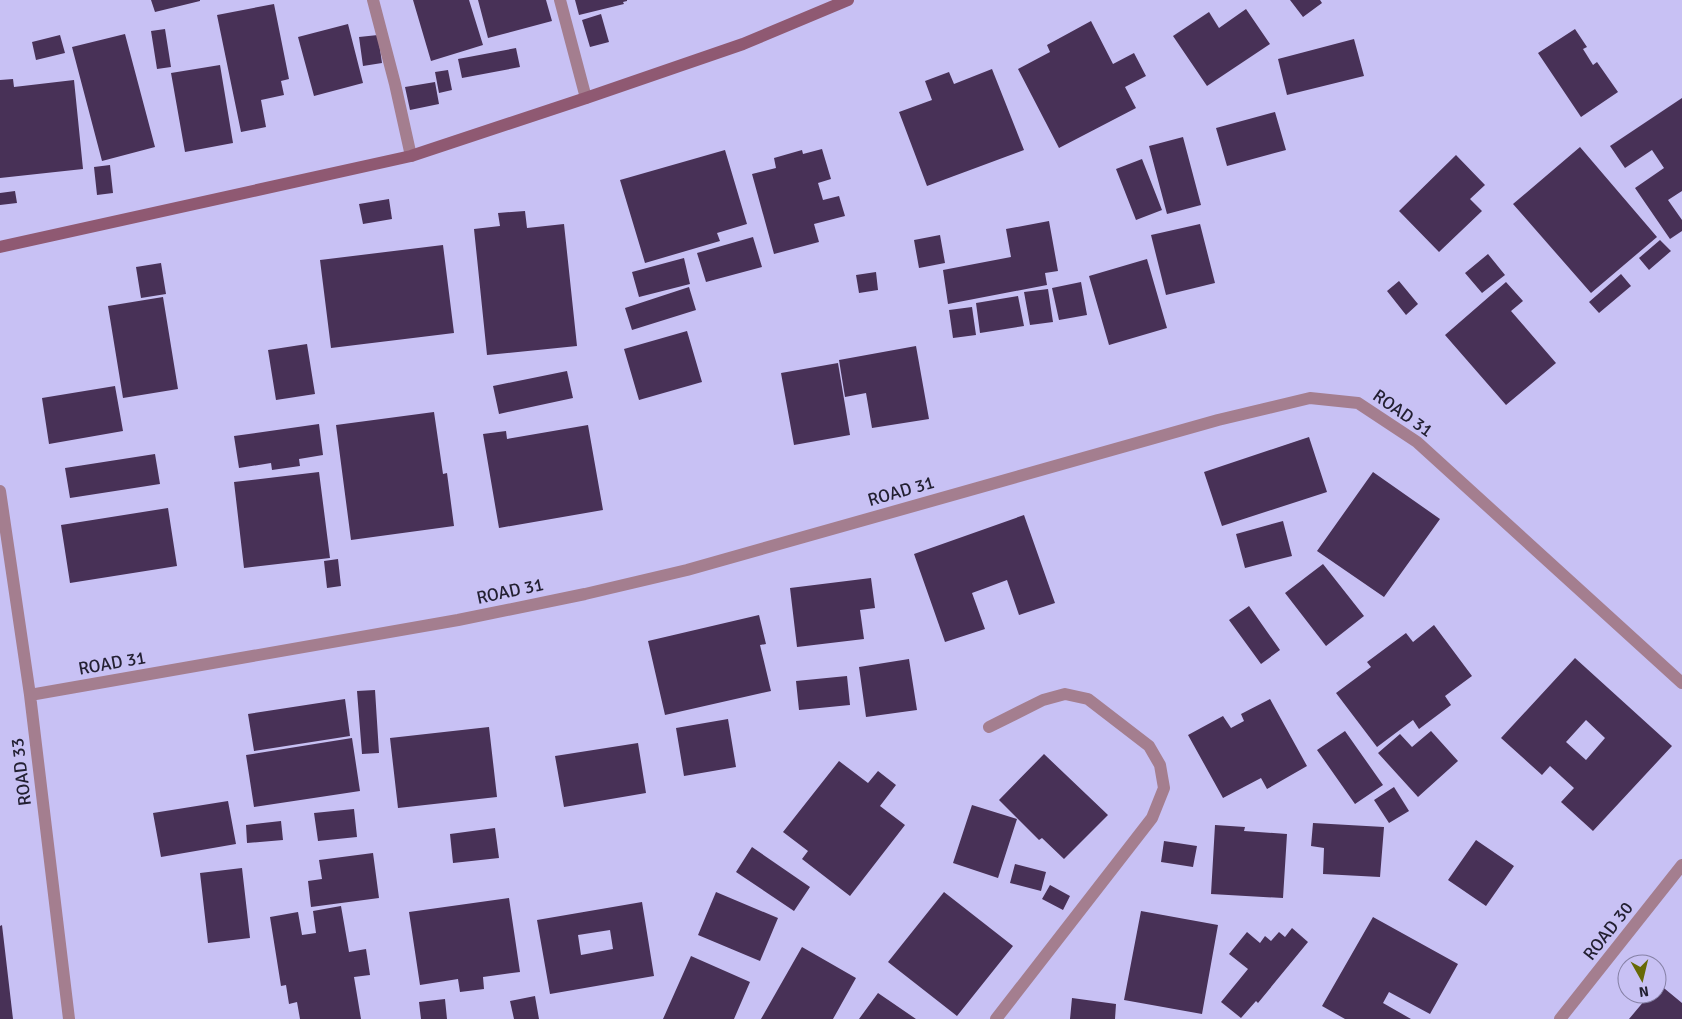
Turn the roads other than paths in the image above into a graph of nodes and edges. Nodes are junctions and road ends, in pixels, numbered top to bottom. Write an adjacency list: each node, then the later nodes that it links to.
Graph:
1 (373, 0): 5 (street)
2 (560, 0): 4 (street)
3 (847, 0): 4 (street)
4 (586, 98): 5 (street)
5 (410, 156): 6 (street)
6 (0, 247)
7 (0, 491): 9 (street, ROAD 33)
8 (1682, 683): 9 (street, ROAD 31)
9 (30, 695): 12 (street, ROAD 33)
10 (989, 727): 13 (street)
11 (1682, 865): 14 (street, ROAD 30)
12 (69, 1019)
13 (996, 1019)
14 (1560, 1019)

